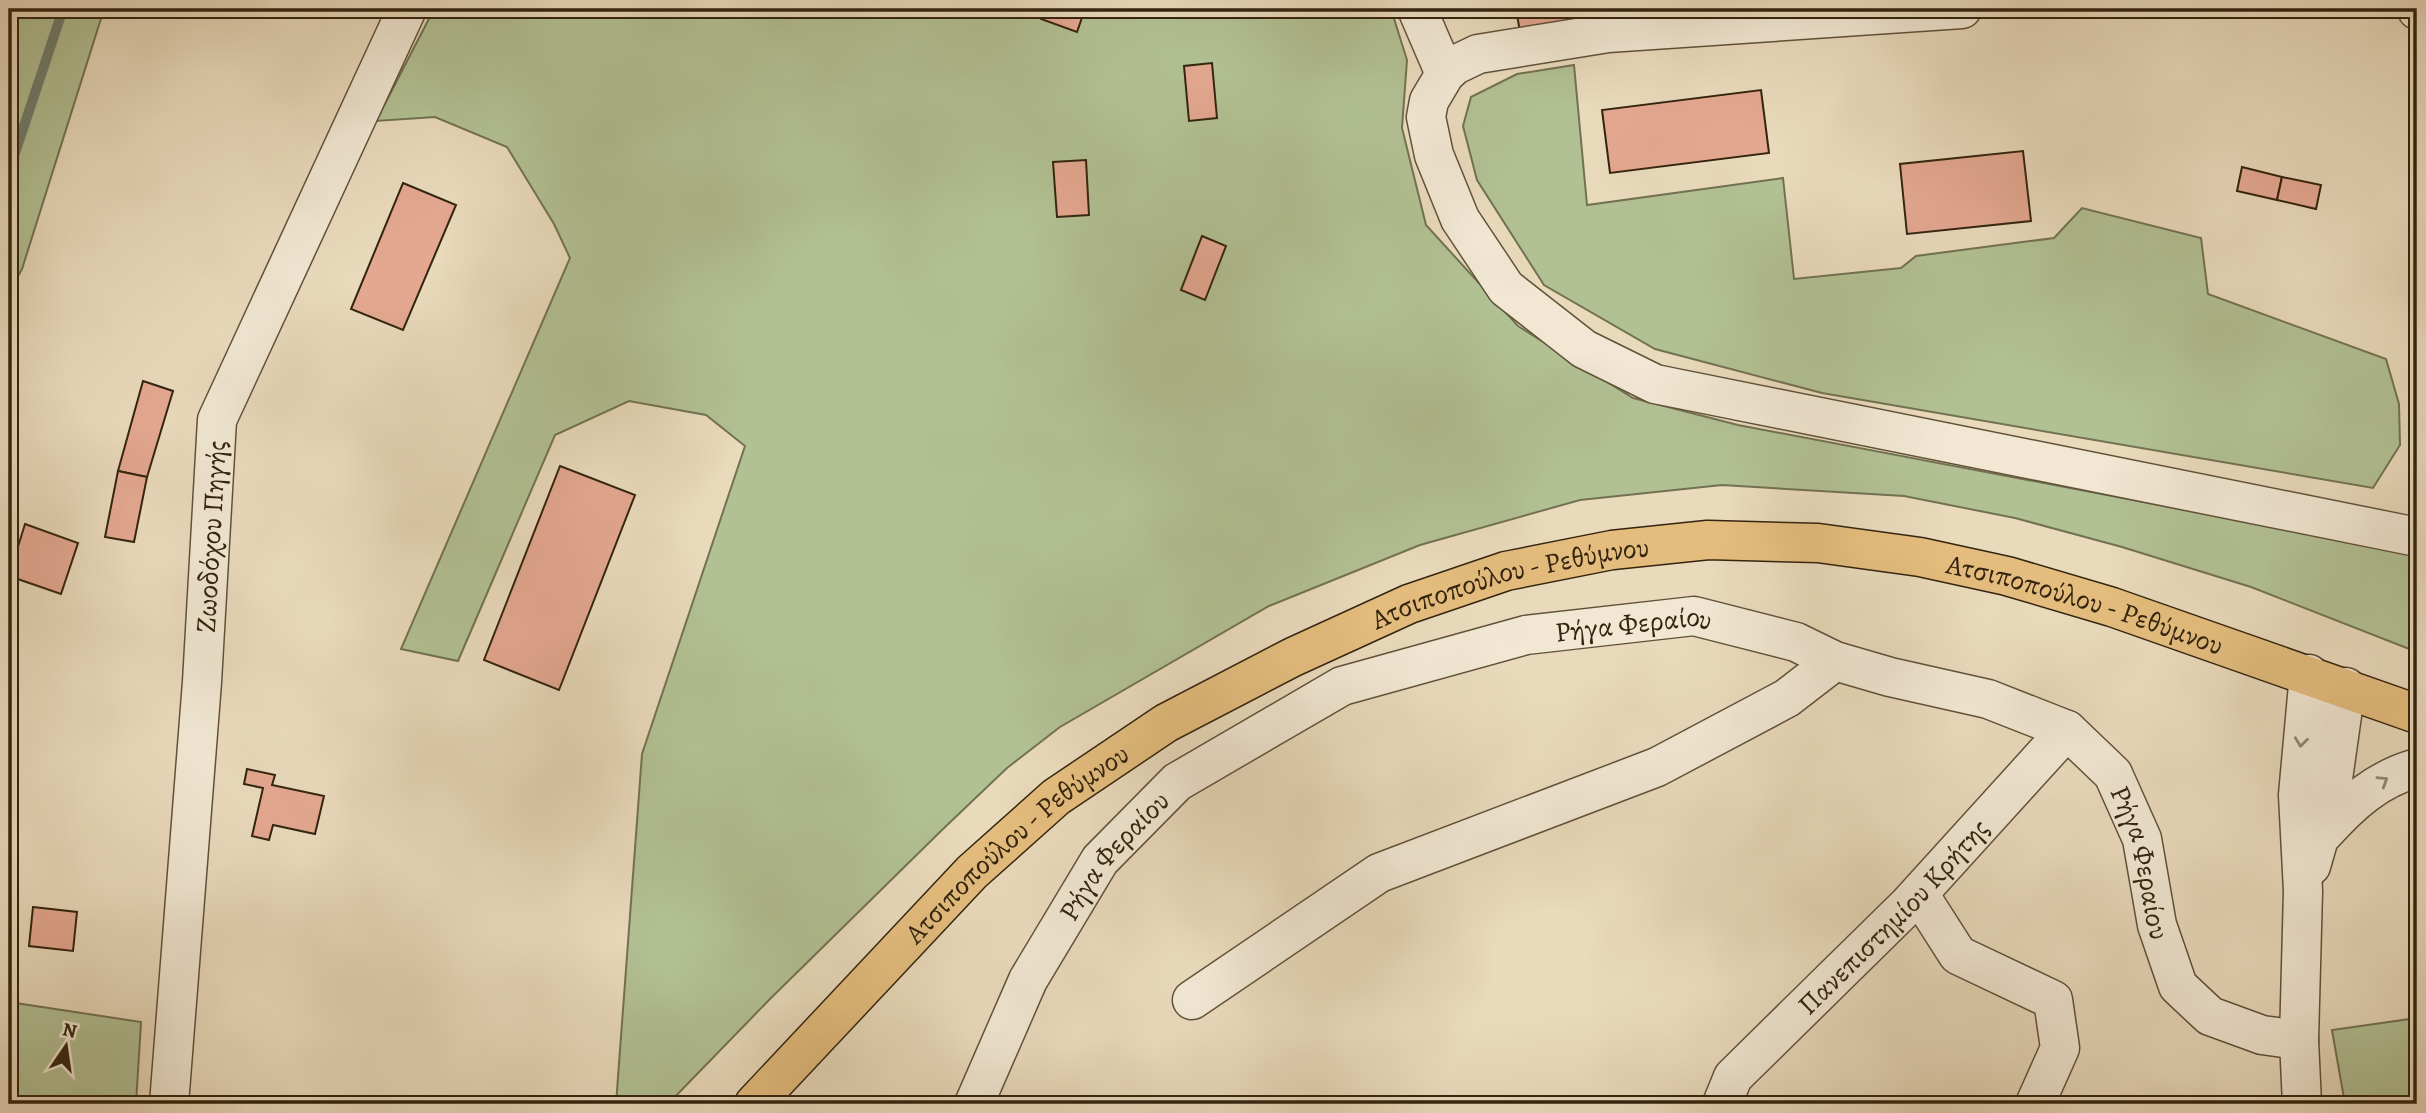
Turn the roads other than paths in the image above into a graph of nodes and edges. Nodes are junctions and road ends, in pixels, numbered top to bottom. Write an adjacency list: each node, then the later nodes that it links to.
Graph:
1 (407, 9): 18 (street, Ζωοδόχου Πηγής)
2 (1417, 9): 5 (street)
3 (1962, 9): 4 (street)
4 (1608, 21): 5 (street)
5 (1445, 74): 6 (street)
6 (2417, 537)
7 (1835, 661): 11 (street, Ρήγα Φεραίου); 16 (street); 20 (street, Ρήγα Φεραίου)
8 (2309, 674): 9 (main road, Ατσιποπούλου - Ρεθύμνου); 14 (street, one-way to 14); 19 (main road, Ατσιποπούλου - Ρεθύμνου)
9 (2346, 687): 10 (main road, Ατσιποπούλου - Ρεθύμνου); 13 (street)
10 (2417, 714)
11 (2067, 730): 15 (street, Πανεπιστημίου Κρήτης); 17 (street, Ρήγα Φεραίου)
12 (2417, 768): 13 (street, one-way to 12)
13 (2319, 838): 14 (street)
14 (2304, 891): 17 (street)
15 (1919, 894): 21 (street, Πανεπιστημίου Κρήτης); 22 (street)
16 (1192, 1000)
17 (2299, 1040): 23 (street)
18 (169, 1104)
19 (754, 1104)
20 (974, 1104)
21 (1722, 1104)
22 (2035, 1104)
23 (2302, 1104)

